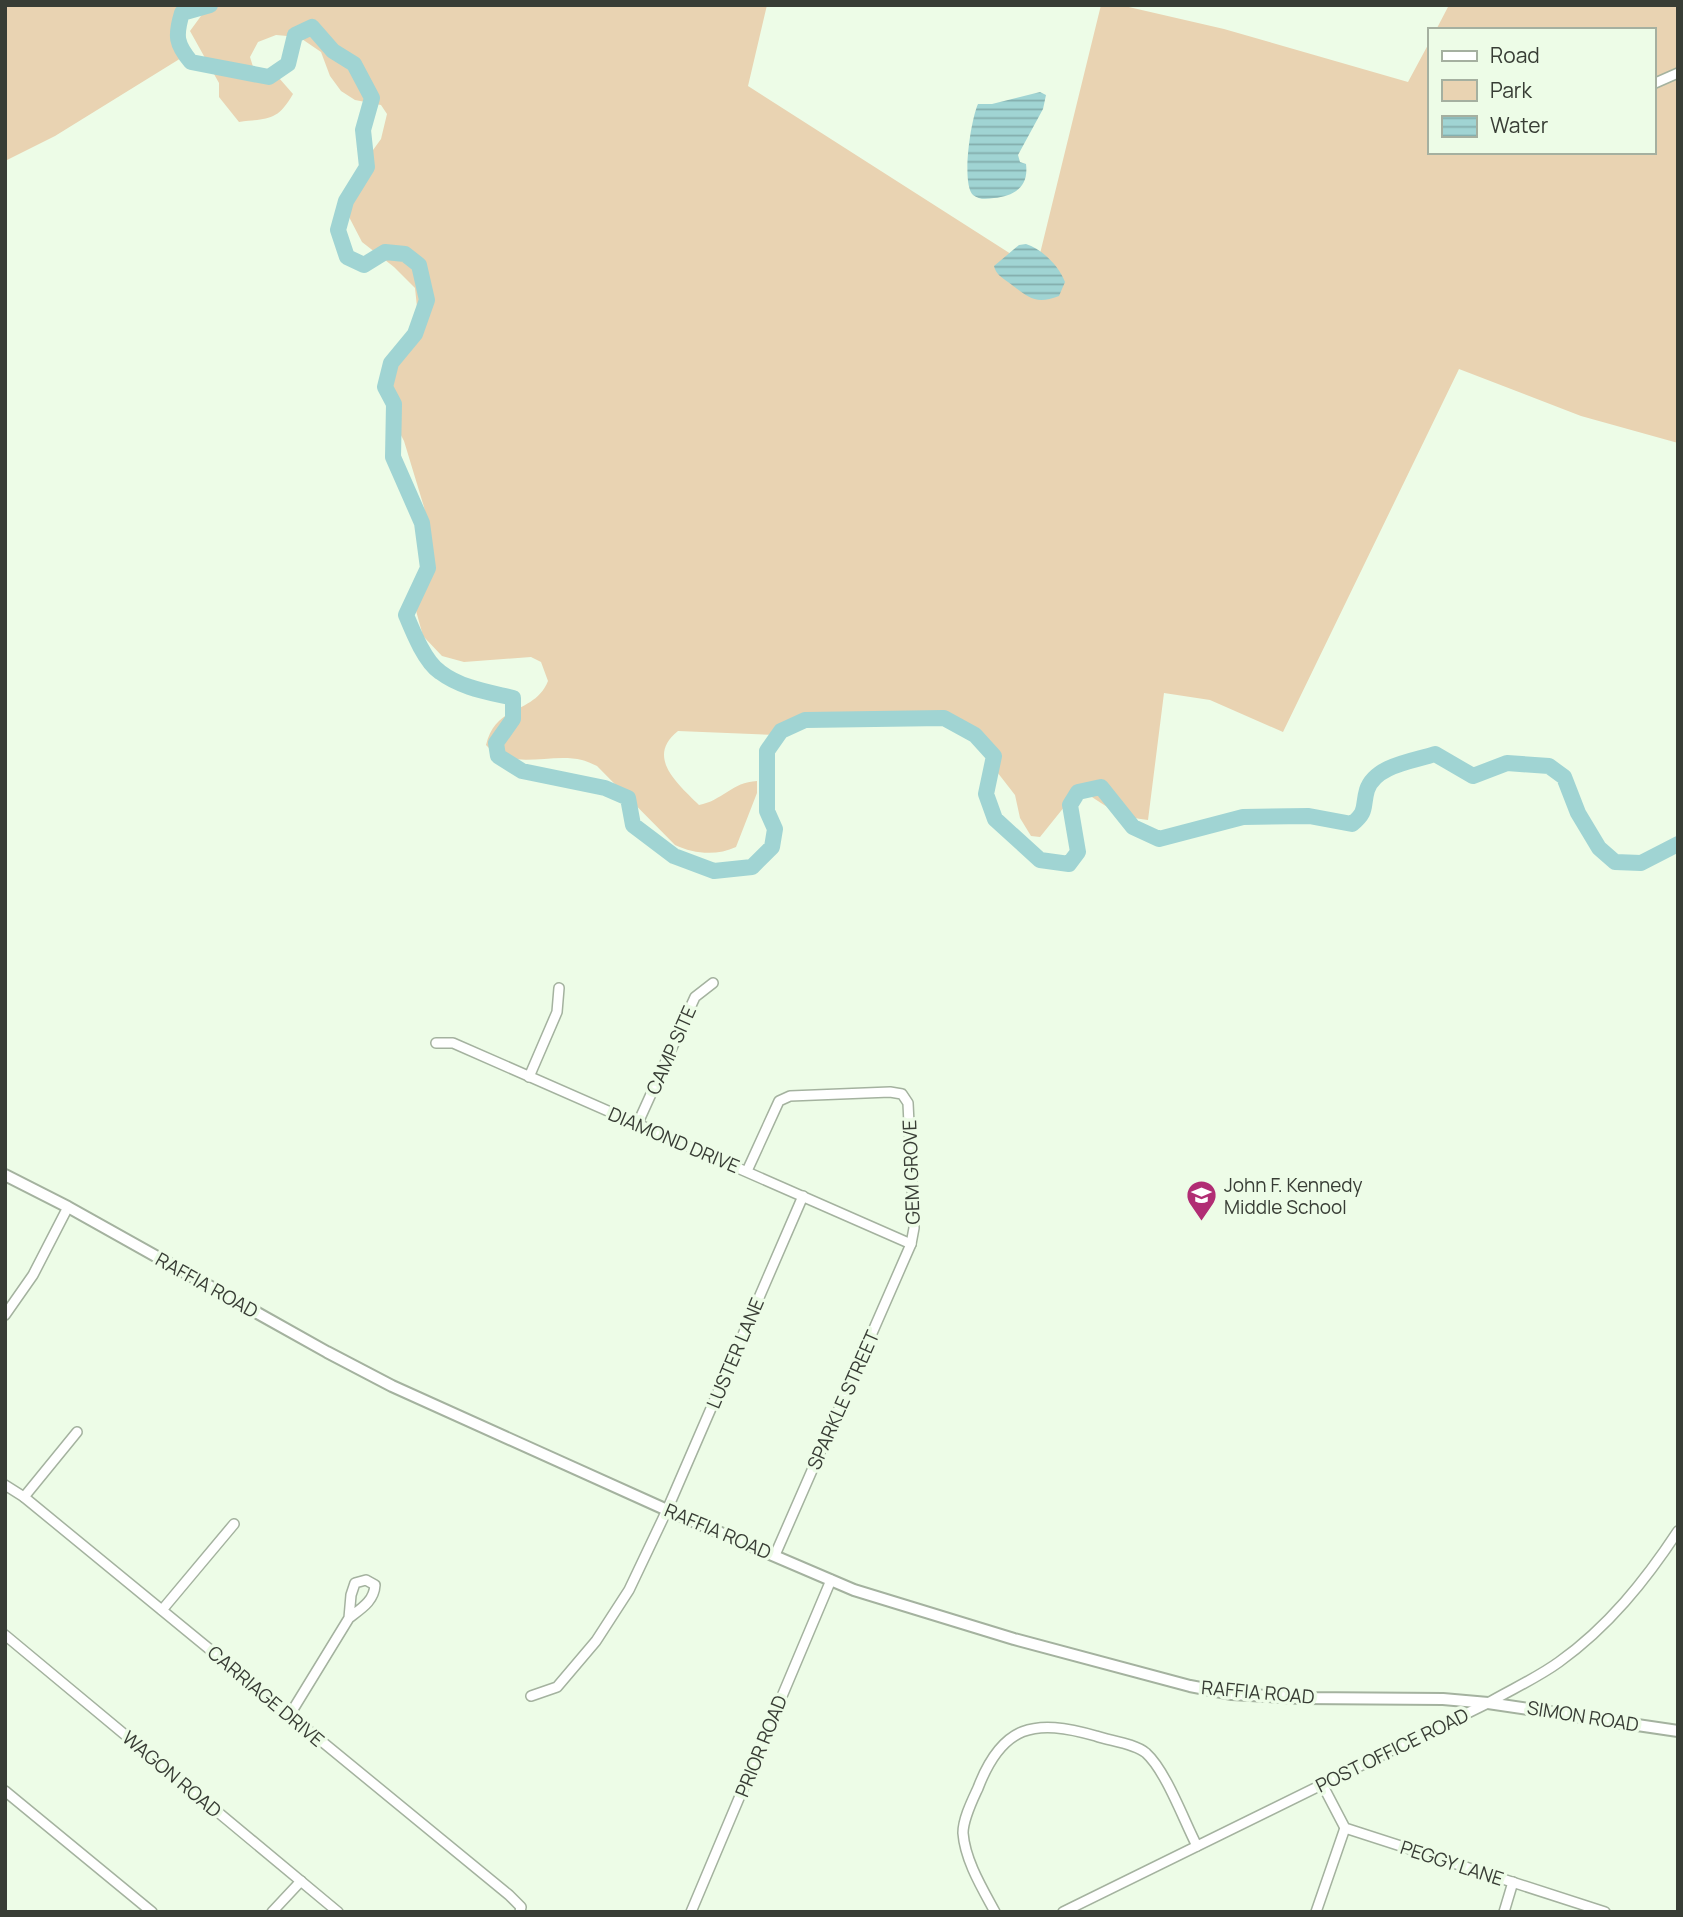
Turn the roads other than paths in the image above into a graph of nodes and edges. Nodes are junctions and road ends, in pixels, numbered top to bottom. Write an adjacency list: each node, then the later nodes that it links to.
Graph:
1 (1678, 73): 2 (street)
2 (1655, 83)
3 (713, 983): 7 (street, CAMP SITE)
4 (559, 988): 6 (street)
5 (436, 1043): 6 (street, DIAMOND DRIVE)
6 (529, 1077): 7 (street, DIAMOND DRIVE)
7 (637, 1125): 8 (street, DIAMOND DRIVE)
8 (747, 1171): 10 (street, DIAMOND DRIVE); 12 (street, GEM GROVE)
9 (5, 1175): 11 (main road, RAFFIA ROAD)
10 (803, 1196): 12 (street, DIAMOND DRIVE); 17 (street, LUSTER LANE)
11 (68, 1207): 13 (street); 17 (main road, RAFFIA ROAD)
12 (911, 1244): 20 (street, SPARKLE STREET)
13 (5, 1315)
14 (77, 1432): 16 (street)
15 (5, 1485): 16 (street, CARRIAGE DRIVE)
16 (24, 1497): 22 (street, CARRIAGE DRIVE)
17 (667, 1510): 20 (main road, RAFFIA ROAD); 25 (street, LUSTER LANE)
18 (233, 1524): 22 (street)
19 (1678, 1531): 26 (street, POST OFFICE ROAD)
20 (775, 1555): 21 (main road, RAFFIA ROAD)
21 (831, 1580): 26 (main road, RAFFIA ROAD); 39 (street, PRIOR ROAD)
22 (162, 1610): 27 (street, CARRIAGE DRIVE)
23 (349, 1618): 27 (street)
24 (5, 1635): 33 (street, WAGON ROAD)
25 (531, 1696)
26 (1488, 1703): 28 (main road, SIMON ROAD); 29 (street, POST OFFICE ROAD)
27 (289, 1716): 38 (street, CARRIAGE DRIVE)
28 (1678, 1731)
29 (1322, 1784): 31 (street); 32 (street, POST OFFICE ROAD)
30 (5, 1791): 35 (street)
31 (1345, 1828): 34 (street, PEGGY LANE); 42 (street)
32 (1197, 1846): 40 (street); 41 (street, POST OFFICE ROAD)
33 (301, 1881): 36 (street); 37 (street, WAGON ROAD)
34 (1513, 1882): 43 (street); 44 (street, PEGGY LANE)
35 (152, 1912)
36 (272, 1912)
37 (338, 1912)
38 (520, 1912)
39 (691, 1912)
40 (995, 1912)
41 (1063, 1912)
42 (1316, 1912)
43 (1504, 1912)
44 (1605, 1912)

